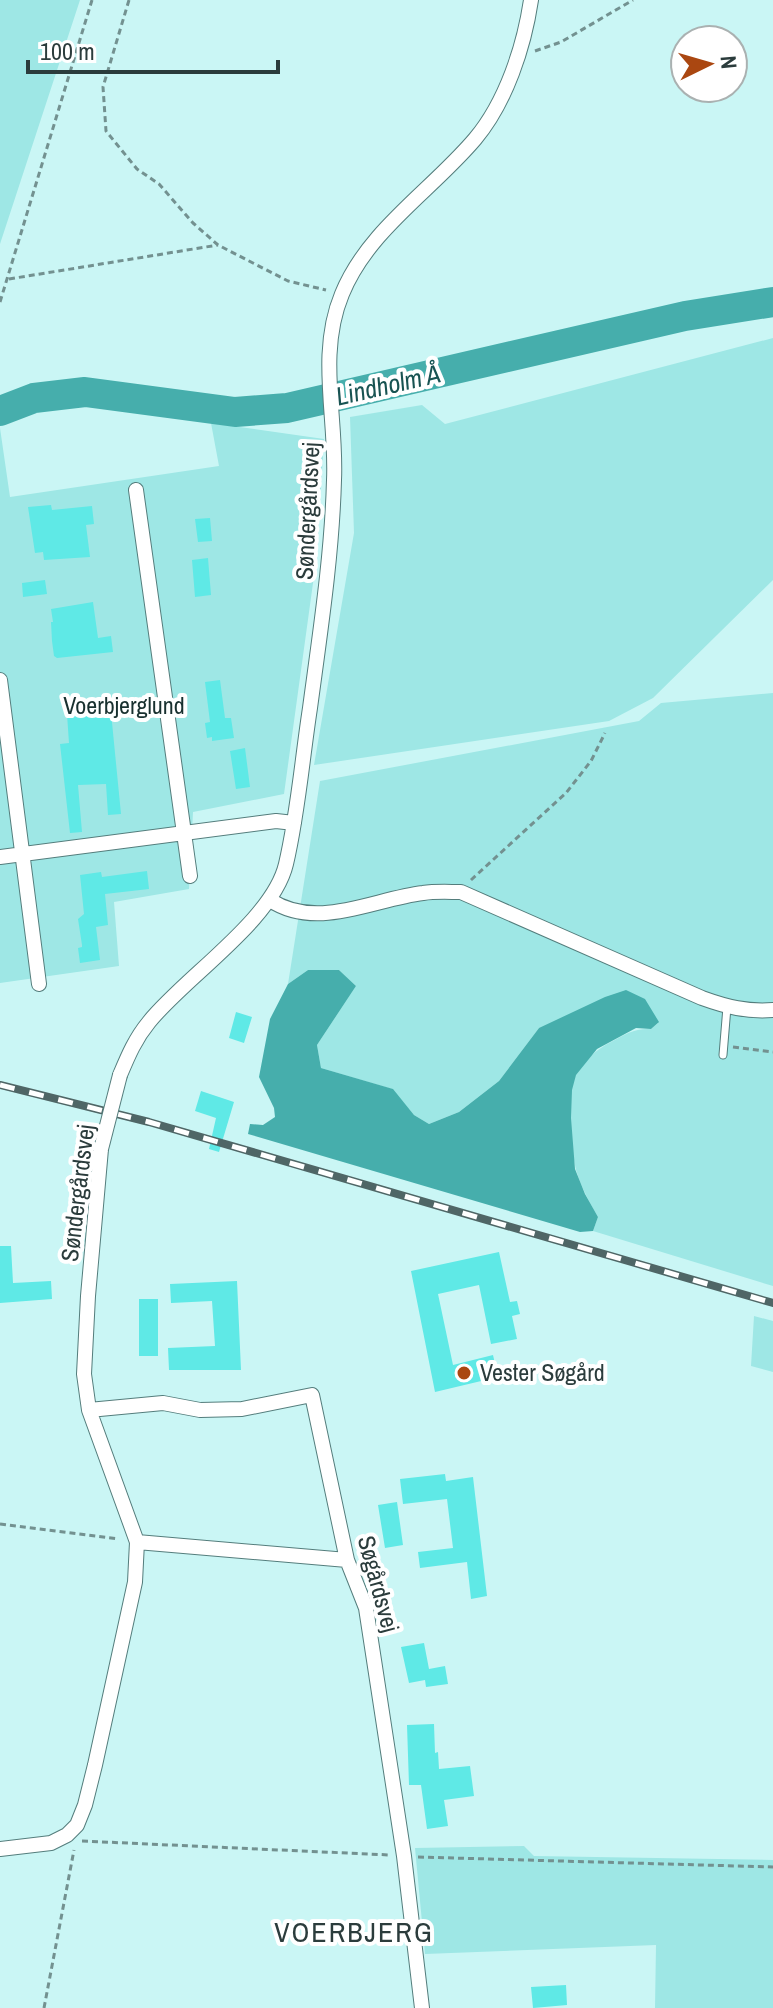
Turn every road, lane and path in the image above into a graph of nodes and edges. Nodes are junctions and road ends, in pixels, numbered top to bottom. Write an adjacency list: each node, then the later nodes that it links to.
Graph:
1 (92, 0): 9 (path)
2 (129, 0): 8 (path)
3 (524, 0): 6 (street, Søndergårdsvej)
4 (531, 0): 6 (street, Søndergårdsvej)
5 (633, 0): 7 (path)
6 (522, 38): 7 (street, Søndergårdsvej)
7 (516, 58): 10 (street, Søndergårdsvej)
8 (218, 245): 9 (path); 10 (path)
9 (7, 280): 11 (path)
10 (342, 294): 15 (street, Søndergårdsvej)
11 (0, 302)
12 (136, 490): 16 (street)
13 (0, 680): 17 (street)
14 (605, 733): 20 (path)
15 (294, 823): 16 (street); 21 (street, Søndergårdsvej)
16 (183, 831): 17 (street); 19 (street)
17 (22, 854): 18 (street); 22 (street)
18 (0, 857)
19 (190, 876)
20 (461, 892): 21 (street); 23 (street)
21 (270, 900): 27 (street, Søndergårdsvej, bridge)
22 (39, 984)
23 (727, 1007): 24 (street); 25 (lane)
24 (773, 1010)
25 (723, 1050): 26 (path)
26 (773, 1052)
27 (89, 1410): 29 (street, Søndergårdsvej); 30 (street, Søgårdsvej)
28 (0, 1524): 29 (path)
29 (137, 1542): 30 (street); 31 (street, Søndergårdsvej)
30 (347, 1560): 34 (street, Søgårdsvej)
31 (67, 1835): 32 (street); 33 (path)
32 (0, 1849)
33 (44, 2008)
34 (422, 2008)

